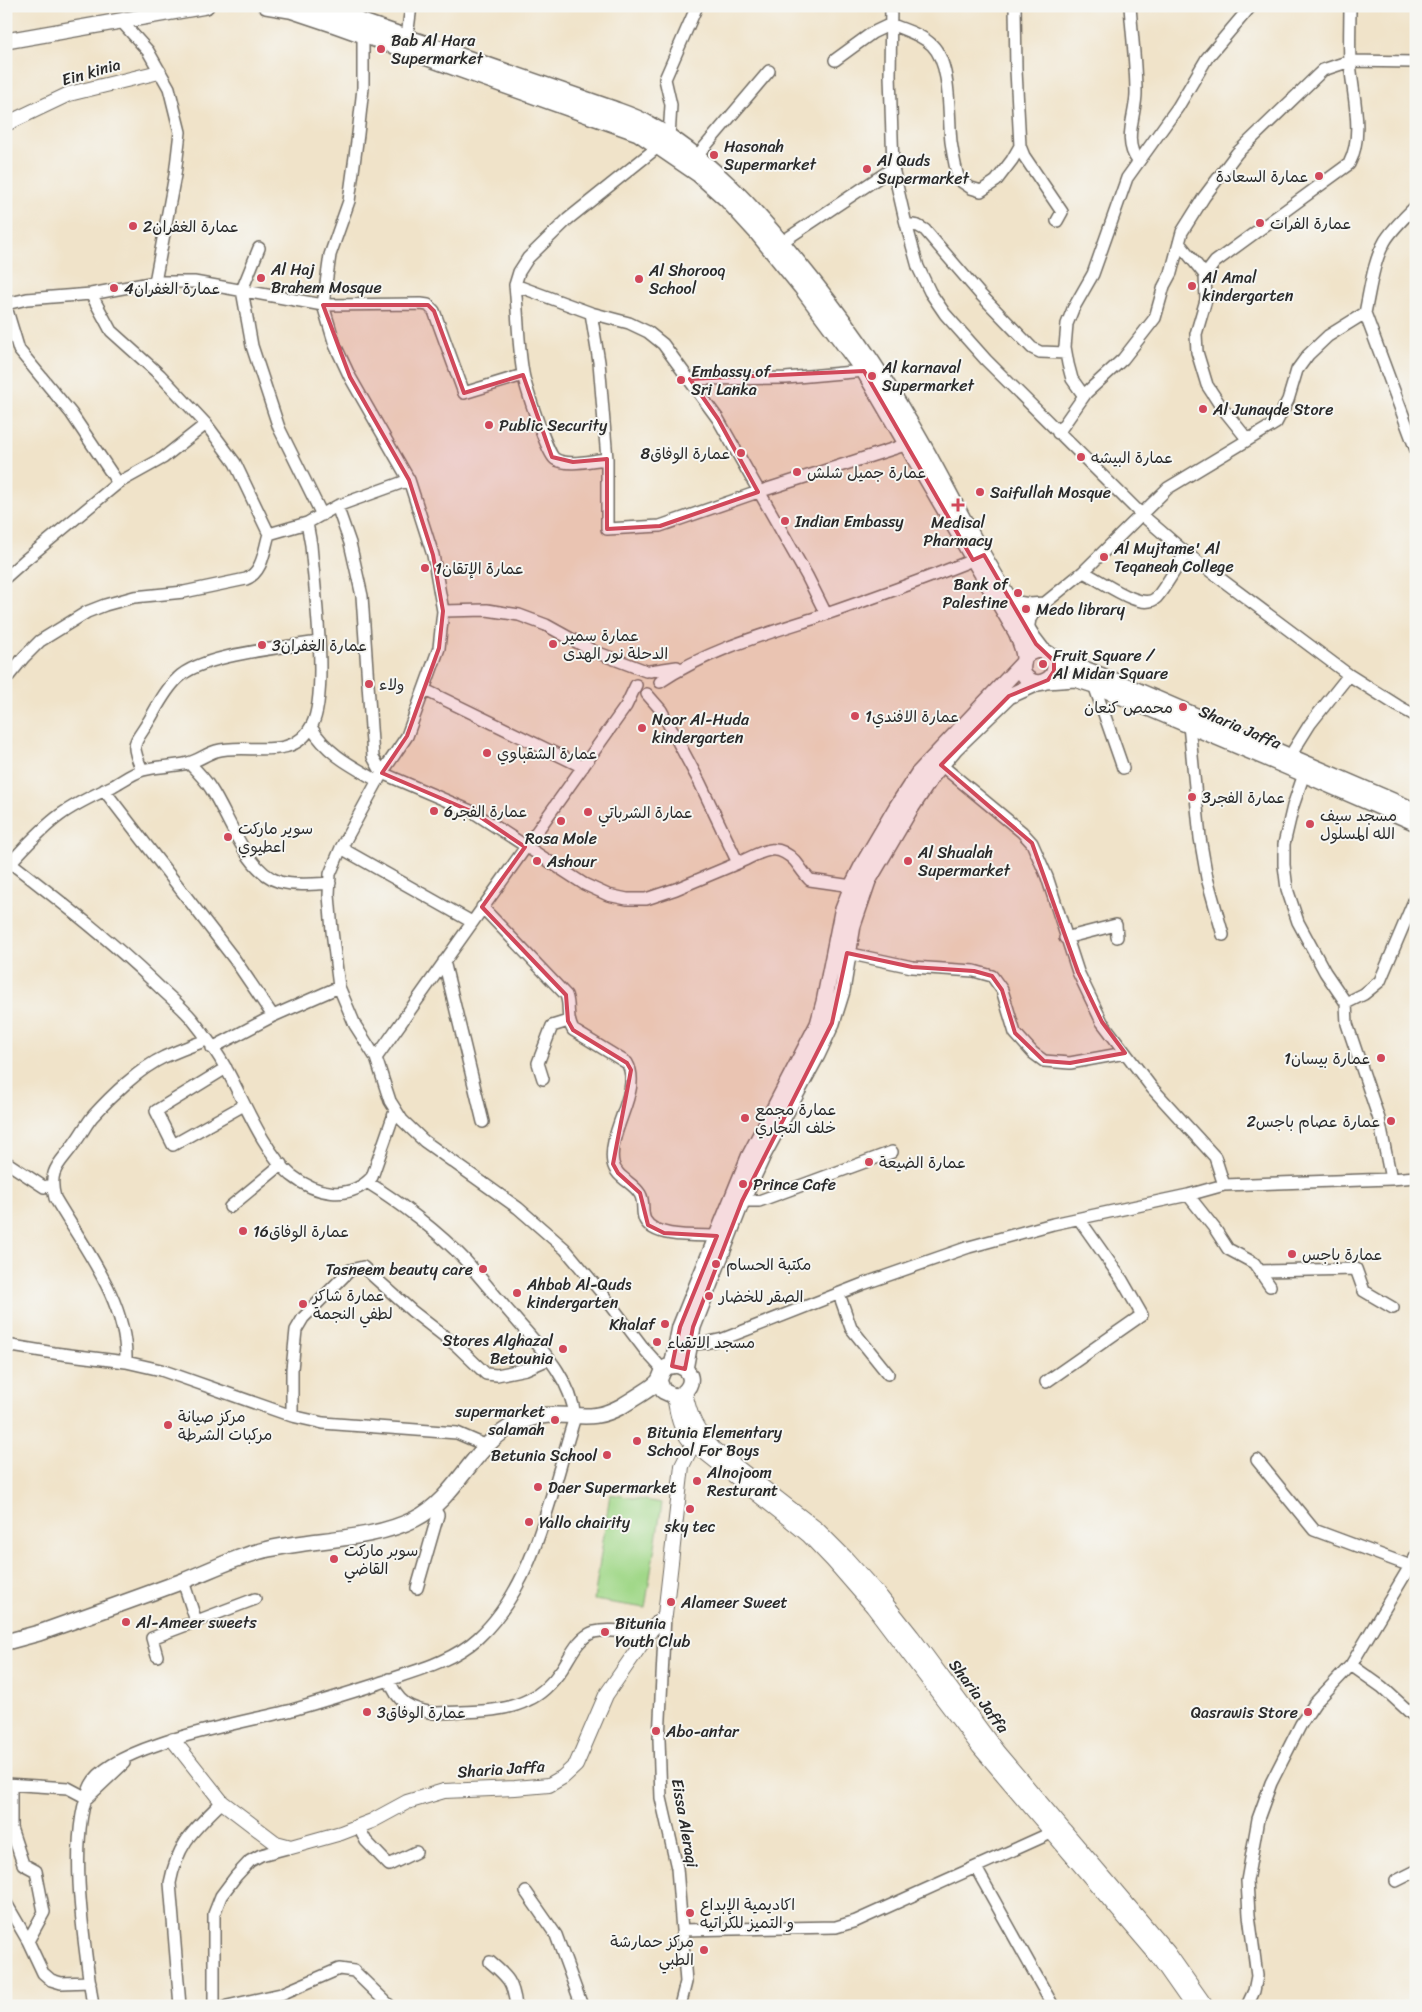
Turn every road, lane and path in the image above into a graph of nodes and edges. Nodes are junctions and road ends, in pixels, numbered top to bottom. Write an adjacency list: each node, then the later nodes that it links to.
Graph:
1 (144, 6): 15 (main road)
2 (206, 6): 12 (main road)
3 (266, 6): 13 (main road)
4 (317, 6): 13 (main road)
5 (411, 6): 16 (street)
6 (891, 6): 14 (street)
7 (1015, 6): 25 (street)
8 (1130, 6): 27 (street)
9 (1251, 6): 27 (street)
10 (1350, 6): 19 (street)
11 (693, 8): 24 (street)
12 (121, 21): 17 (main road); 22 (street)
13 (359, 21): 16 (main road); 24 (main road); 40 (street)
14 (891, 24): 18 (street); 25 (street); 28 (street)
15 (6, 32)
16 (407, 37): 24 (main road)
17 (6, 41)
18 (835, 60)
19 (1350, 61): 20 (street); 33 (street); 35 (street)
20 (1414, 62)
21 (769, 70): 26 (street)
22 (160, 72): 23 (street, Ein kinia); 36 (street)
23 (6, 124)
24 (664, 141): 26 (main road); 37 (street); 45 (main road)
25 (1020, 146): 30 (street)
26 (696, 156): 32 (main road)
27 (1138, 161): 44 (street)
28 (893, 168): 31 (street); 32 (street)
29 (1416, 206): 42 (street)
30 (1057, 220)
31 (906, 224): 44 (street); 50 (street)
32 (782, 242): 64 (main road)
33 (1179, 244): 35 (street); 48 (street)
34 (260, 248): 38 (street)
35 (1205, 275): 51 (street)
36 (155, 282): 38 (street); 39 (street)
37 (515, 285): 43 (street); 46 (street)
38 (242, 290): 40 (street); 60 (street)
39 (92, 294): 41 (street); 49 (street)
40 (323, 305): 46 (street); 55 (street)
41 (6, 306): 56 (street)
42 (1365, 313): 51 (street); 53 (street)
43 (591, 314): 47 (street); 54 (street)
44 (1066, 353): 48 (street)
45 (864, 371): 47 (street); 52 (main road)
46 (523, 375): 54 (street)
47 (690, 379): 57 (street)
48 (1084, 396): 50 (street)
49 (206, 424): 56 (street); 62 (street)
50 (1058, 432): 59 (street)
51 (1248, 440): 59 (street)
52 (908, 444): 57 (street); 64 (main road)
53 (1416, 450)
54 (607, 459): 57 (street)
55 (409, 480): 58 (street); 69 (street)
56 (118, 483): 66 (street)
57 (758, 492): 70 (street)
58 (337, 506): 60 (street); 96 (street)
59 (1142, 514): 63 (street); 65 (street)
60 (322, 515): 61 (street)
61 (307, 523): 62 (street); 72 (street)
62 (268, 534): 79 (street)
63 (1186, 553): 65 (street); 78 (street)
64 (978, 558): 67 (main road); 70 (street); 75 (main road)
65 (1083, 572): 68 (street)
66 (6, 577)
67 (1011, 601): 68 (street); 71 (main road)
68 (1044, 603): 71 (street)
69 (443, 610): 74 (street); 84 (street)
70 (826, 614): 76 (street)
71 (1028, 630): 73 (main road)
72 (318, 642): 88 (street); 94 (street)
73 (1047, 653): 75 (main road); 80 (main road); 89 (main road, Sharia Jaffa)
74 (618, 661): 77 (street); 83 (street)
75 (1023, 661): 80 (main road); 105 (main road)
76 (690, 664): 77 (street); 81 (street)
77 (648, 671): 81 (street); 83 (street)
78 (1349, 674): 86 (street); 89 (street)
79 (6, 678)
80 (1042, 682): 82 (main road, Sharia Jaffa); 91 (main road)
81 (659, 684): 83 (street); 85 (street)
82 (1094, 685): 87 (main road, Sharia Jaffa); 93 (street)
83 (640, 688): 85 (street); 92 (street)
84 (425, 690): 92 (street); 96 (street)
85 (661, 710): 103 (street)
86 (1416, 716)
87 (1189, 725): 95 (main road, Sharia Jaffa); 109 (street)
88 (311, 727): 90 (street); 96 (street)
89 (1290, 756): 98 (main road, Sharia Jaffa)
90 (188, 763): 94 (street); 104 (street)
91 (942, 765): 111 (street); 112 (main road)
92 (583, 767): 100 (street)
93 (1123, 768)
94 (142, 770): 97 (street)
95 (1304, 774): 99 (main road, Sharia Jaffa); 115 (street)
96 (380, 777): 100 (street); 101 (street)
97 (104, 790): 102 (street); 116 (street)
98 (1416, 811)
99 (1416, 824)
100 (525, 847): 103 (street); 107 (street)
101 (341, 848): 104 (street); 108 (street)
102 (8, 860): 118 (street)
103 (738, 863): 105 (street)
104 (330, 883): 114 (street)
105 (852, 886): 138 (main road)
106 (1416, 896): 115 (street)
107 (482, 908): 108 (street); 117 (street)
108 (472, 922): 113 (street)
109 (1223, 935)
110 (1117, 937): 111 (street)
111 (1065, 938): 119 (street)
112 (847, 953): 119 (street); 135 (main road)
113 (444, 961): 120 (street); 125 (street)
114 (339, 987): 116 (street); 120 (street)
115 (1346, 1003): 130 (street)
116 (273, 1016): 118 (street)
117 (568, 1021): 122 (street); 138 (street)
118 (209, 1044): 121 (street); 132 (street)
119 (1126, 1053): 133 (street)
120 (376, 1058): 124 (street)
121 (226, 1068): 123 (street); 123 (street)
122 (543, 1079)
123 (244, 1105): 128 (street)
124 (395, 1111): 131 (street); 148 (street)
125 (483, 1122)
126 (892, 1152): 135 (street)
127 (6, 1162): 132 (street)
128 (282, 1164): 131 (street); 136 (street)
129 (1416, 1177): 130 (street)
130 (1391, 1179): 133 (street)
131 (367, 1182): 145 (street)
132 (51, 1184): 146 (street)
133 (1224, 1185): 134 (street)
134 (1188, 1196): 137 (street); 139 (street)
135 (742, 1201): 143 (main road)
136 (230, 1207)
137 (1079, 1219): 141 (street); 149 (street)
138 (717, 1236): 148 (main road)
139 (1259, 1271): 140 (street); 142 (street)
140 (1270, 1286)
141 (839, 1294): 143 (street); 147 (street)
142 (1393, 1308)
143 (690, 1344): 148 (main road)
144 (6, 1345): 146 (street)
145 (549, 1359): 150 (street); 151 (street)
146 (126, 1362): 150 (street)
147 (888, 1374)
148 (672, 1381): 151 (main road); 152 (street)
149 (1046, 1382)
150 (292, 1416): 153 (street)
151 (575, 1417): 153 (main road); 166 (street)
152 (696, 1438): 160 (street); 173 (street); 195 (street, Sharia Jaffa)
153 (487, 1446): 155 (main road)
154 (1257, 1460): 156 (street)
155 (434, 1508): 157 (main road); 158 (street)
156 (1414, 1563): 165 (street)
157 (183, 1581): 161 (street); 163 (main road)
158 (417, 1588)
159 (255, 1600): 161 (street)
160 (665, 1615): 162 (street, Sharia Jaffa); 181 (street, Eissa Aleraqi)
161 (196, 1621): 164 (street)
162 (647, 1634): 166 (street); 172 (street, Sharia Jaffa)
163 (6, 1642)
164 (157, 1656)
165 (1351, 1665): 167 (street); 196 (street)
166 (388, 1680): 168 (street)
167 (1416, 1718)
168 (173, 1740): 170 (street); 171 (street)
169 (9, 1785): 170 (street); 182 (street)
170 (87, 1798): 184 (street)
171 (222, 1802): 174 (street); 186 (street)
172 (358, 1826): 174 (street, Sharia Jaffa); 175 (street)
173 (1051, 1834): 176 (street); 194 (street)
174 (291, 1848): 187 (street)
175 (416, 1852)
176 (976, 1868): 181 (street); 193 (street)
177 (1416, 1871): 178 (street)
178 (1396, 1882)
179 (526, 1892): 191 (street)
180 (6, 1903): 182 (street)
181 (682, 1930): 192 (street, Eissa Aleraqi)
182 (28, 1941): 184 (street)
183 (490, 1962): 190 (street)
184 (90, 1982): 185 (street)
185 (93, 2006)
186 (180, 2006)
187 (214, 2006)
188 (227, 2006): 189 (street)
189 (390, 2006)
190 (516, 2006)
191 (582, 2006)
192 (680, 2006)
193 (1052, 2006)
194 (1192, 2006)
195 (1206, 2006)
196 (1247, 2006)

